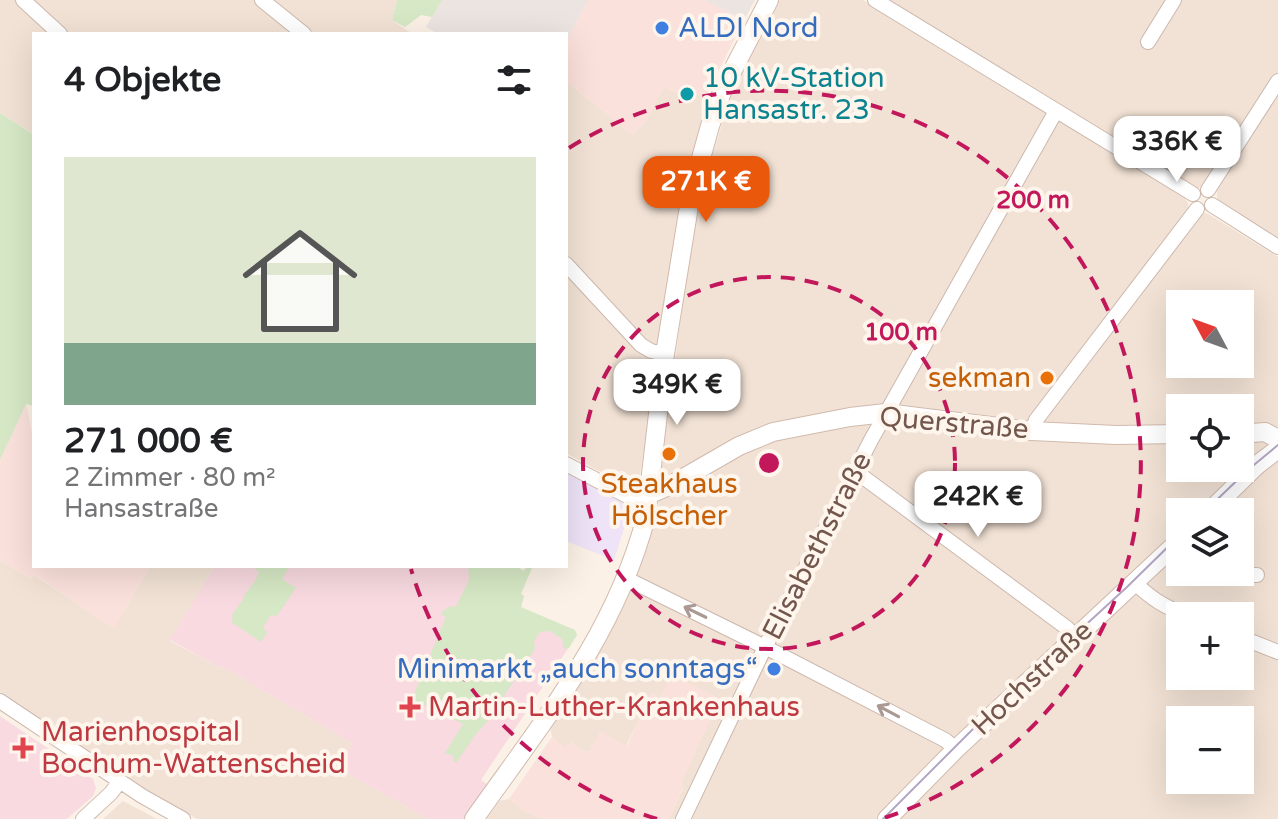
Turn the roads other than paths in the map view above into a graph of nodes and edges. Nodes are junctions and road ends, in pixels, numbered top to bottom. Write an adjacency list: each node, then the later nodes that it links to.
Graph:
1 (23, 0): 6 (street)
2 (262, 0): 7 (street)
3 (769, 0): 17 (street)
4 (875, 0): 10 (street)
5 (1172, 1): 8 (street)
6 (58, 32)
7 (302, 32)
8 (1148, 42)
9 (1278, 81): 11 (street)
10 (1056, 111): 12 (street); 18 (street, Elisabethstraße)
11 (1208, 190): 12 (street); 13 (street)
12 (1193, 194): 14 (street)
13 (1212, 205): 14 (street); 15 (street)
14 (1197, 209): 19 (street)
15 (1278, 247)
16 (568, 266): 17 (street)
17 (665, 354): 25 (street)
18 (886, 413): 19 (street, Querstraße); 24 (street, Elisabethstraße); 25 (street, Querstraße)
19 (1032, 431): 20 (street, Querstraße)
20 (1166, 434)
21 (1254, 438): 22 (street)
22 (1275, 447): 26 (street)
23 (568, 465): 25 (street)
24 (855, 471): 31 (street); 33 (street, Elisabethstraße)
25 (648, 495): 28 (street)
26 (1223, 498)
27 (1166, 553): 29 (street, Hochstraße)
28 (625, 578): 33 (street, one-way to 28); 40 (street)
29 (1135, 583): 30 (street); 31 (street, Hochstraße)
30 (1166, 607)
31 (1076, 637): 36 (street, Hochstraße)
32 (1254, 643): 34 (street)
33 (765, 647): 36 (street, one-way to 33); 41 (street, Elisabethstraße)
34 (1278, 652)
35 (0, 701): 37 (street)
36 (956, 749): 42 (street, Hochstraße)
37 (120, 781): 38 (street); 39 (street)
38 (83, 819)
39 (183, 819)
40 (474, 819)
41 (683, 819)
42 (887, 819)

